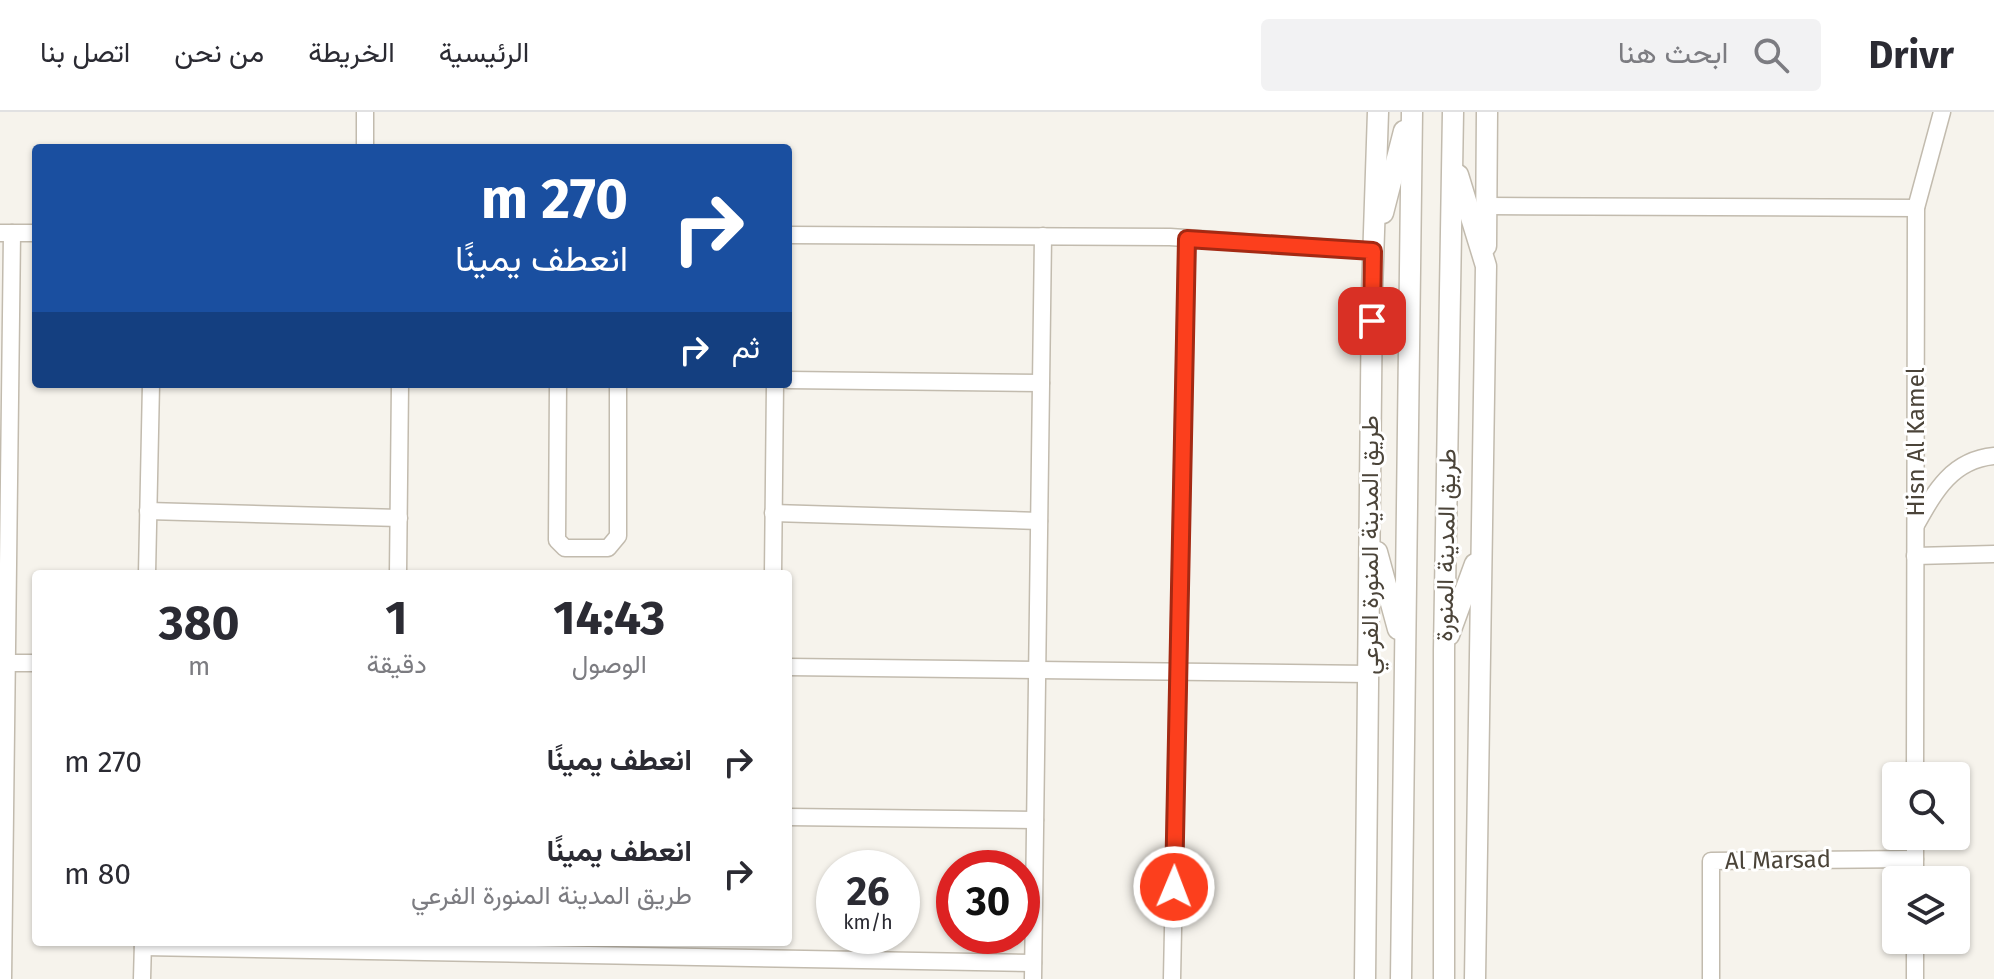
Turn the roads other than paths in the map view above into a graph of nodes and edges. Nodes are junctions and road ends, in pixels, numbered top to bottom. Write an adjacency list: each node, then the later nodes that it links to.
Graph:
1 (365, 112): 7 (street)
2 (1378, 112): 16 (street, طريق المدينة المنورة الفرعي)
3 (1411, 112): 16 (street); 39 (street, طريق المدينة المنورة)
4 (1453, 112): 8 (street, طريق المدينة المنورة)
5 (1487, 112): 9 (street)
6 (1942, 112): 10 (street, Hisn Al Kamel)
7 (365, 144)
8 (1452, 155): 17 (street); 38 (street, طريق المدينة المنورة)
9 (1488, 206): 10 (street); 17 (street)
10 (1916, 208): 31 (street, Hisn Al Kamel)
11 (6, 233): 12 (street); 40 (street)
12 (32, 233)
13 (792, 235): 14 (street)
14 (1043, 236): 15 (street); 19 (street)
15 (1187, 239): 16 (street); 44 (street)
16 (1373, 251): 30 (street, طريق المدينة المنورة الفرعي)
17 (1486, 266): 32 (street)
18 (792, 380): 19 (street)
19 (1041, 383): 29 (street)
20 (151, 388): 26 (street)
21 (400, 388): 28 (street)
22 (558, 388): 23 (street)
23 (618, 388)
24 (775, 388): 27 (street)
25 (1994, 456): 31 (street)
26 (148, 511): 28 (street); 35 (street)
27 (773, 513): 29 (street); 37 (street)
28 (399, 518): 36 (street)
29 (1039, 521): 43 (street)
30 (1369, 525): 39 (street); 45 (street, طريق المدينة المنورة الفرعي)
31 (1916, 526): 34 (street, Hisn Al Kamel)
32 (1481, 548): 38 (street); 68 (street)
33 (1994, 554): 34 (street)
34 (1915, 556): 46 (street, Hisn Al Kamel)
35 (147, 570)
36 (398, 570)
37 (773, 570)
38 (1444, 650): 59 (street, طريق المدينة المنورة)
39 (1405, 654): 61 (street, طريق المدينة المنورة)
40 (3, 663): 41 (street); 62 (street)
41 (32, 663)
42 (792, 667): 43 (street)
43 (1037, 670): 44 (street); 48 (street)
44 (1176, 671): 45 (street); 64 (street)
45 (1369, 674): 65 (street, طريق المدينة المنورة الفرعي)
46 (1915, 762)
47 (792, 817): 48 (street)
48 (1035, 820): 60 (street)
49 (1915, 850): 50 (street)
50 (1915, 859): 51 (street); 69 (street, Al Marsad)
51 (1915, 866)
52 (143, 946): 63 (street)
53 (310, 946): 54 (street)
54 (394, 947): 55 (street)
55 (554, 948): 56 (street)
56 (610, 948): 57 (street)
57 (768, 950): 60 (street)
58 (1915, 954): 70 (street)
59 (1444, 957): 66 (street, طريق المدينة المنورة); 67 (street)
60 (1033, 971)
61 (1398, 974)
62 (3, 979)
63 (142, 979)
64 (1172, 979)
65 (1365, 979)
66 (1444, 979)
67 (1453, 979)
68 (1475, 979)
69 (1711, 979)
70 (1915, 979)

